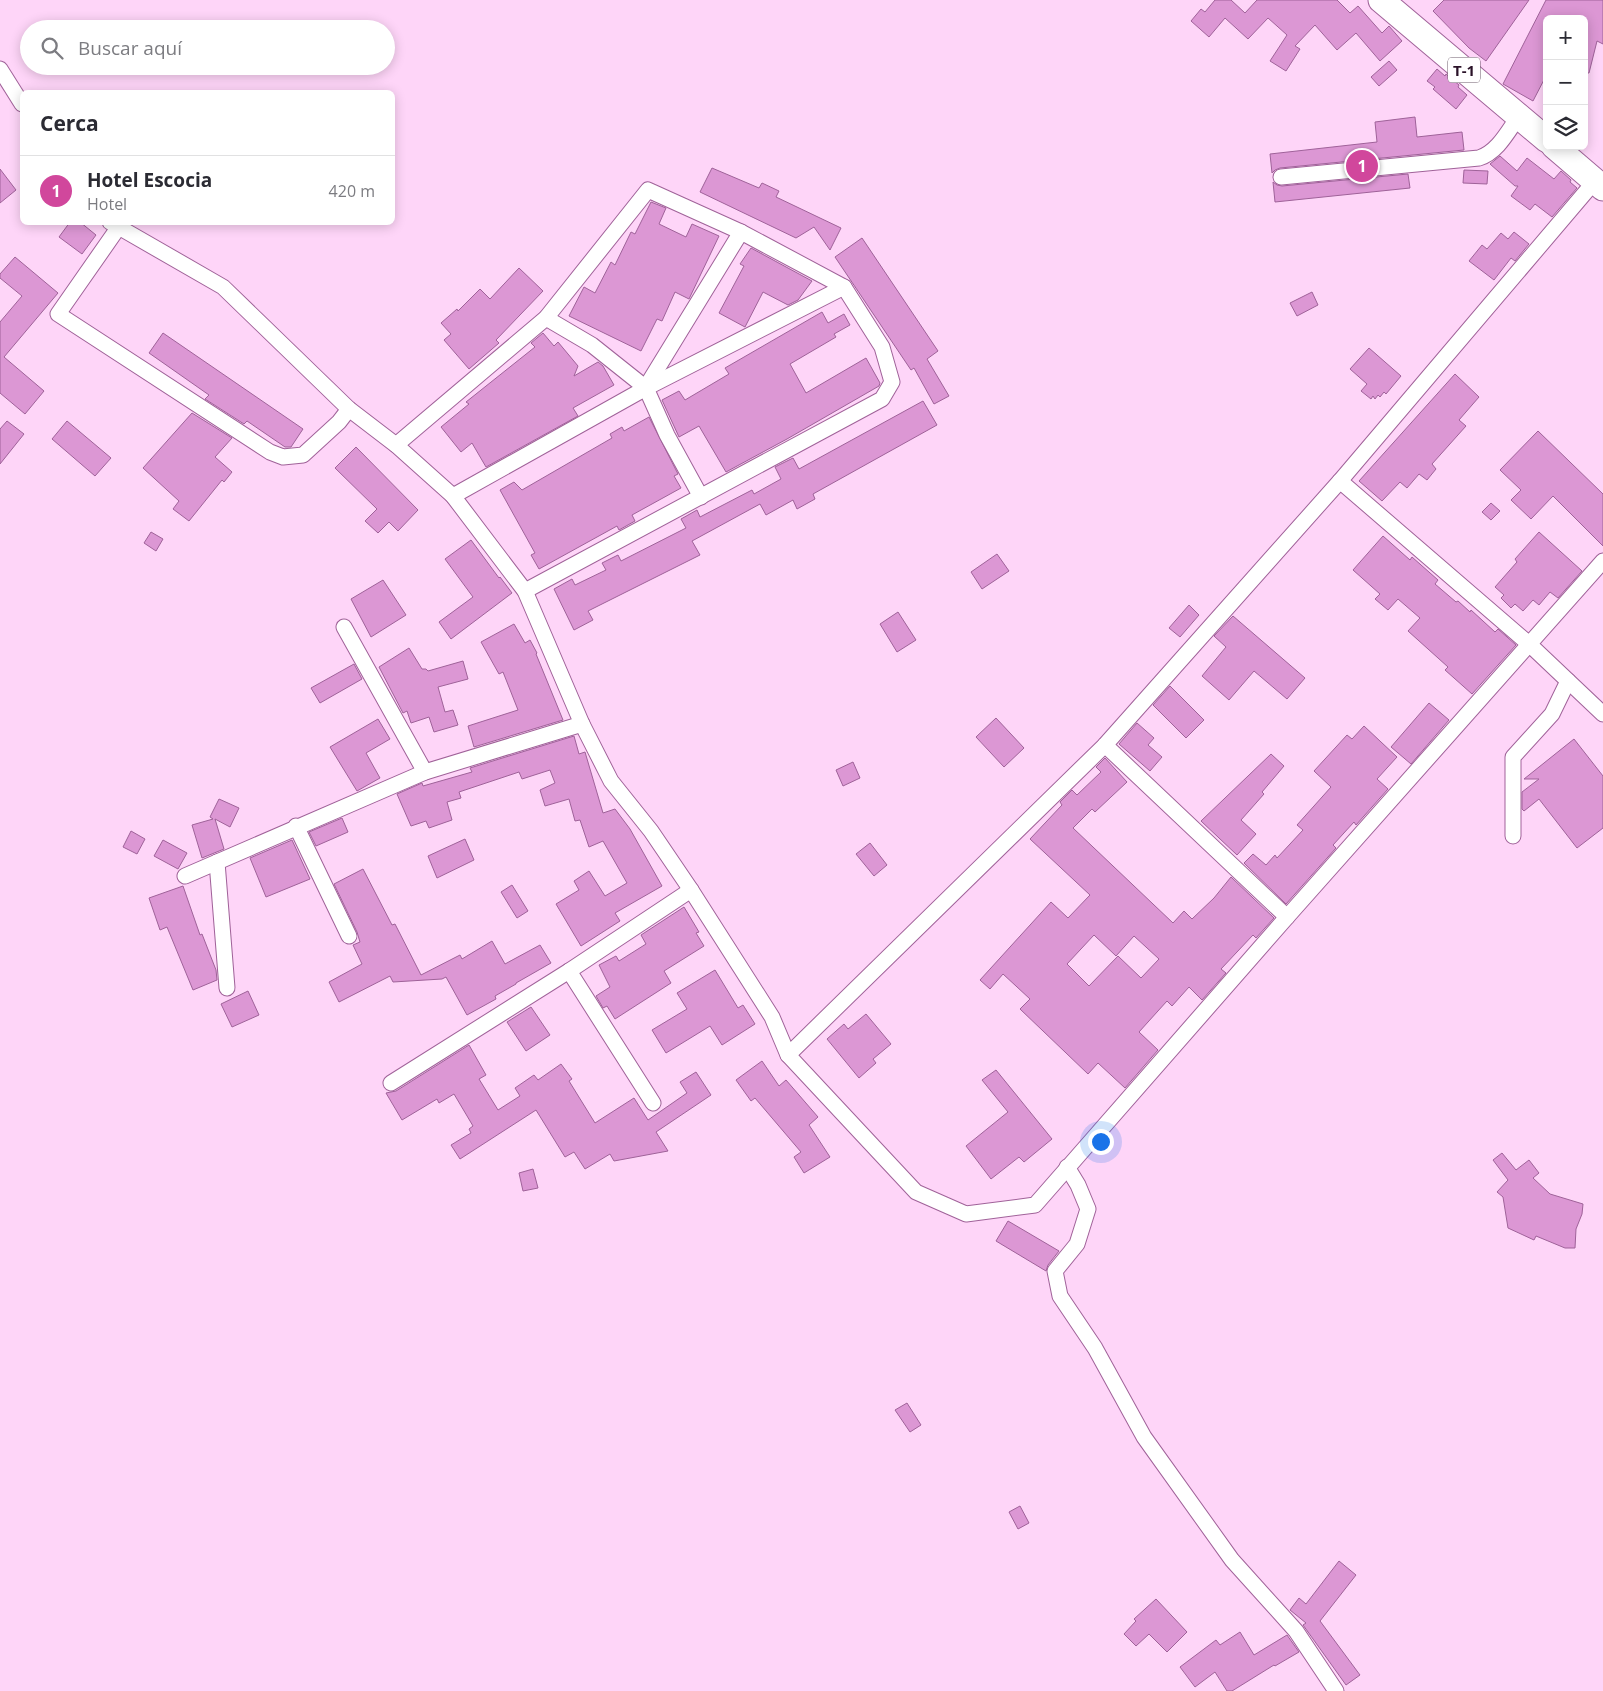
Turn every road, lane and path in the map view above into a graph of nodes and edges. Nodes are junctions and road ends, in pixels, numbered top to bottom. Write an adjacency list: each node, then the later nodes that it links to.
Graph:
1 (1381, 0): 4 (highway, T-1)
2 (0, 69): 3 (street)
3 (20, 101)
4 (1519, 116): 5 (highway, T-1); 7 (street)
5 (1543, 137)
6 (1559, 150): 8 (highway)
7 (1281, 177)
8 (1599, 185): 16 (street)
9 (114, 225): 14 (street); 14 (street)
10 (740, 232): 11 (street); 12 (street); 13 (street)
11 (844, 287): 13 (street); 18 (street)
12 (546, 318): 13 (street); 15 (street)
13 (646, 388): 17 (street); 18 (street)
14 (349, 409): 15 (street)
15 (396, 445): 17 (street)
16 (1340, 481): 22 (street); 26 (street)
17 (453, 496): 20 (street)
18 (701, 497): 20 (street)
19 (1603, 561): 22 (street)
20 (525, 591): 25 (street)
21 (344, 627): 27 (street)
22 (1529, 644): 23 (street); 33 (street)
23 (1568, 681): 24 (street); 29 (street)
24 (1603, 714)
25 (582, 724): 27 (street); 32 (street)
26 (1105, 745): 33 (street); 37 (street)
27 (425, 772): 28 (street)
28 (296, 826): 30 (street); 34 (street)
29 (1512, 836)
30 (217, 862): 31 (street); 36 (street)
31 (185, 876)
32 (691, 890): 35 (street); 37 (street)
33 (1287, 917): 40 (street)
34 (349, 936)
35 (569, 971): 38 (street); 39 (street)
36 (228, 988)
37 (788, 1054): 40 (street)
38 (391, 1082)
39 (653, 1103)
40 (1067, 1167): 41 (street)
41 (1333, 1690)

